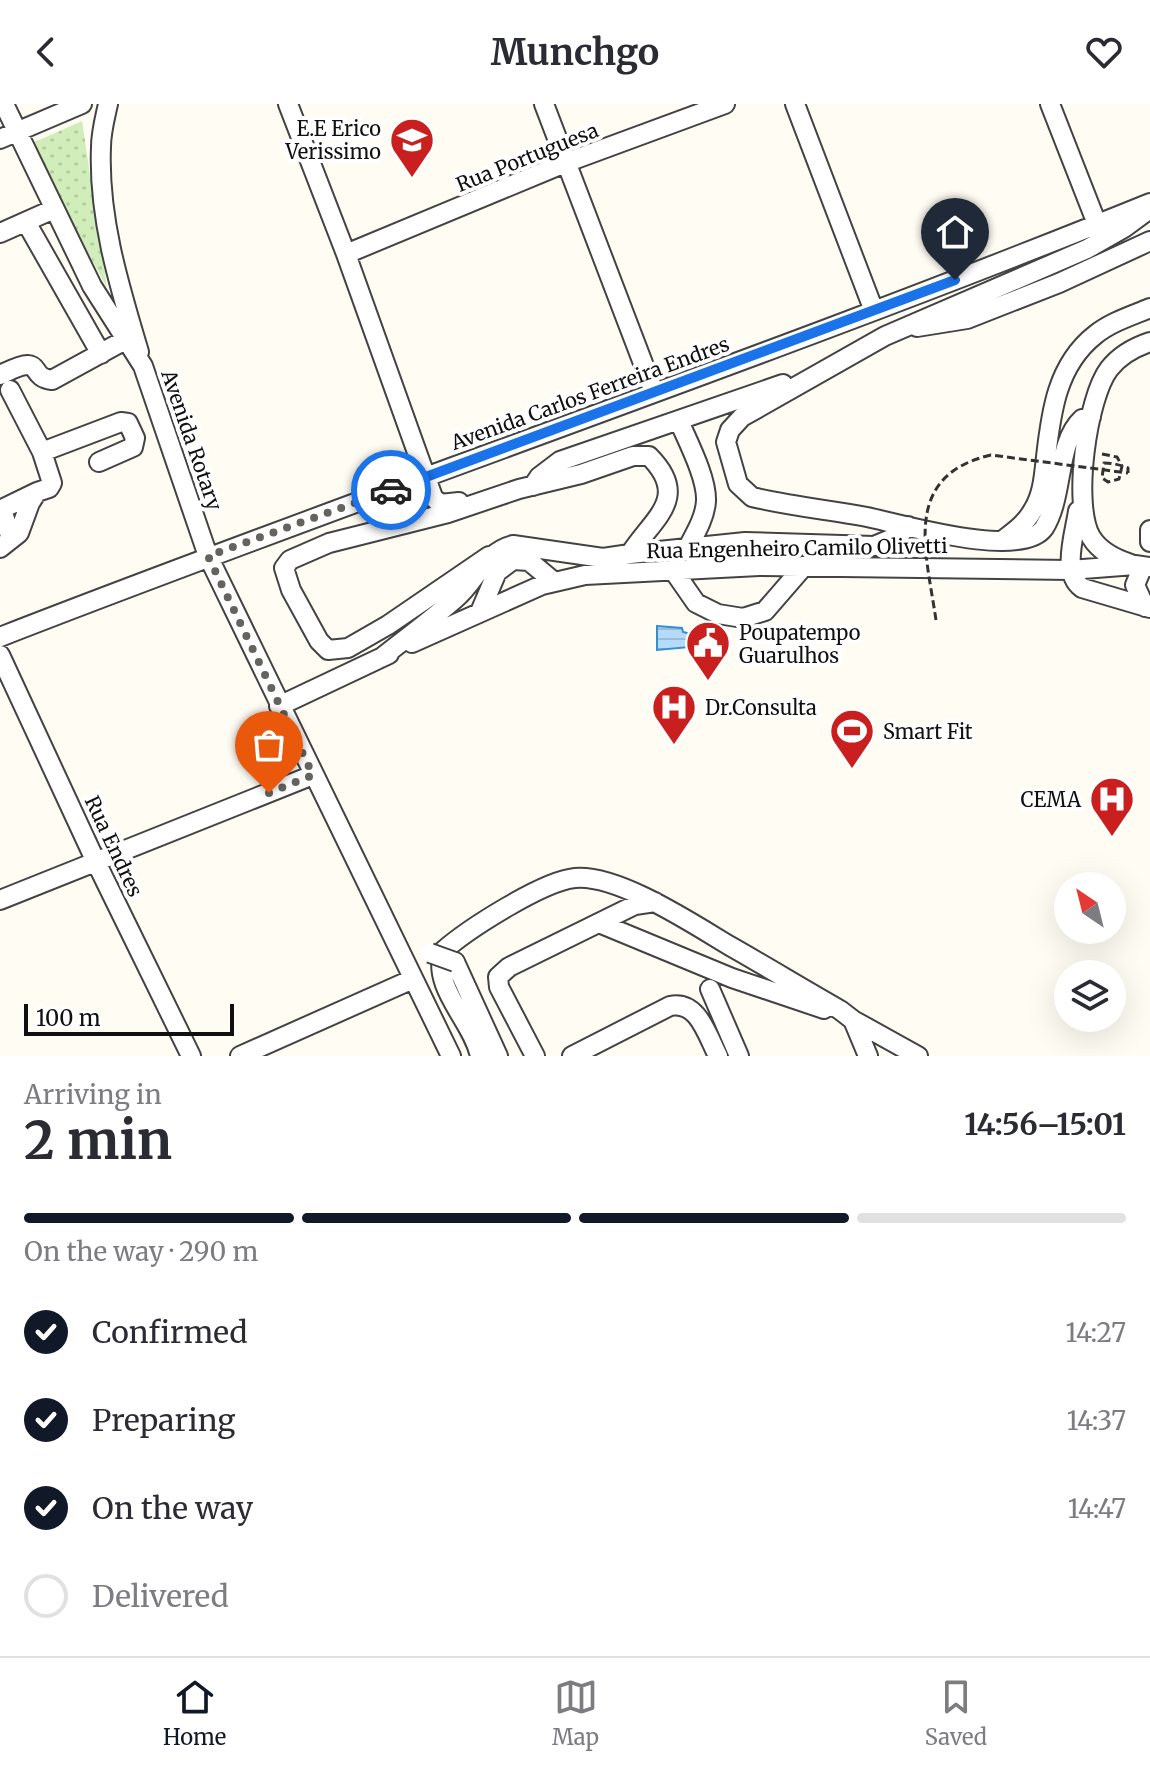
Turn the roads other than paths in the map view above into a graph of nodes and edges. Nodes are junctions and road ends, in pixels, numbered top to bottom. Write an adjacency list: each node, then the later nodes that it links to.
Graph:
1 (4, 104): 9 (street, Avenida Rotary)
2 (82, 104): 9 (street)
3 (108, 104): 19 (street)
4 (288, 104): 18 (street)
5 (544, 104): 10 (street)
6 (725, 104): 10 (street, Rua Portuguesa)
7 (795, 104): 22 (street)
8 (1050, 104): 15 (street)
9 (8, 135): 12 (street, Avenida Rotary)
10 (565, 163): 18 (street, Rua Portuguesa); 30 (street)
11 (1150, 203): 15 (street, Avenida Carlos Ferreira Endres)
12 (54, 209): 14 (street); 20 (street, Avenida Rotary)
13 (1150, 209): 23 (street)
14 (26, 222): 16 (street); 26 (street)
15 (1097, 224): 22 (street, Avenida Carlos Ferreira Endres)
16 (0, 233)
17 (1150, 241): 23 (street)
18 (346, 254): 35 (street)
19 (117, 277): 20 (street); 27 (street)
20 (92, 286): 24 (street, Avenida Rotary)
21 (1150, 308): 41 (street)
22 (874, 311): 30 (street, Avenida Carlos Ferreira Endres)
23 (904, 327): 28 (street)
24 (125, 340): 26 (street); 27 (street, Avenida Rotary)
25 (1150, 342): 31 (street)
26 (101, 354): 29 (street)
27 (143, 366): 46 (street, Avenida Rotary)
28 (829, 368): 32 (street); 39 (street)
29 (5, 383): 33 (street)
30 (654, 392): 35 (street, Avenida Carlos Ferreira Endres)
31 (1091, 417): 36 (street); 41 (street)
32 (679, 421): 37 (street); 44 (street)
33 (42, 452): 34 (street); 43 (street)
34 (99, 462)
35 (425, 477): 38 (street); 46 (street, Avenida Carlos Ferreira Endres)
36 (1081, 484): 49 (street); 51 (street)
37 (533, 486): 38 (street); 45 (street)
38 (506, 494): 47 (street)
39 (908, 526): 41 (street); 44 (street)
40 (1150, 530): 42 (street)
41 (1003, 540)
42 (1150, 542)
43 (6, 543)
44 (687, 549): 45 (street)
45 (630, 554): 47 (street)
46 (208, 556): 55 (street, Avenida Carlos Ferreira Endres); 58 (street, Avenida Rotary)
47 (489, 556): 57 (street)
48 (804, 566): 50 (street, Rua Engenheiro Camilo Olivetti); 50 (street); 51 (street, Rua Engenheiro Camilo Olivetti)
49 (1143, 566): 51 (street, Rua Engenheiro Camilo Olivetti); 53 (street)
50 (673, 570): 52 (street, Rua Engenheiro Camilo Olivetti)
51 (1070, 570): 53 (street)
52 (553, 581): 54 (street, Rua Engenheiro Camilo Olivetti); 54 (street)
53 (1148, 608)
54 (480, 612): 57 (street, Rua Engenheiro Camilo Olivetti)
55 (0, 637)
56 (0, 655): 60 (street, Rua Endres)
57 (381, 658): 58 (street, Rua Engenheiro Camilo Olivetti)
58 (279, 706): 59 (street, Avenida Rotary)
59 (313, 775): 60 (street); 64 (street, Avenida Rotary)
60 (96, 862): 61 (street); 70 (street, Rua Endres)
61 (0, 900)
62 (655, 902): 63 (street); 69 (street); 73 (street)
63 (599, 923): 65 (street); 75 (street)
64 (400, 953): 66 (street, Avenida Rotary); 74 (street, bridge)
65 (732, 978): 67 (street); 69 (street)
66 (413, 979): 71 (street); 72 (street, Avenida Rotary)
67 (710, 989): 68 (street); 78 (street)
68 (681, 1004): 76 (street); 77 (street)
69 (847, 1015): 79 (street); 80 (street)
70 (191, 1056)
71 (240, 1056)
72 (451, 1056)
73 (480, 1056)
74 (498, 1056)
75 (535, 1056)
76 (572, 1056)
77 (718, 1056)
78 (739, 1056)
79 (868, 1056)
80 (918, 1056)

